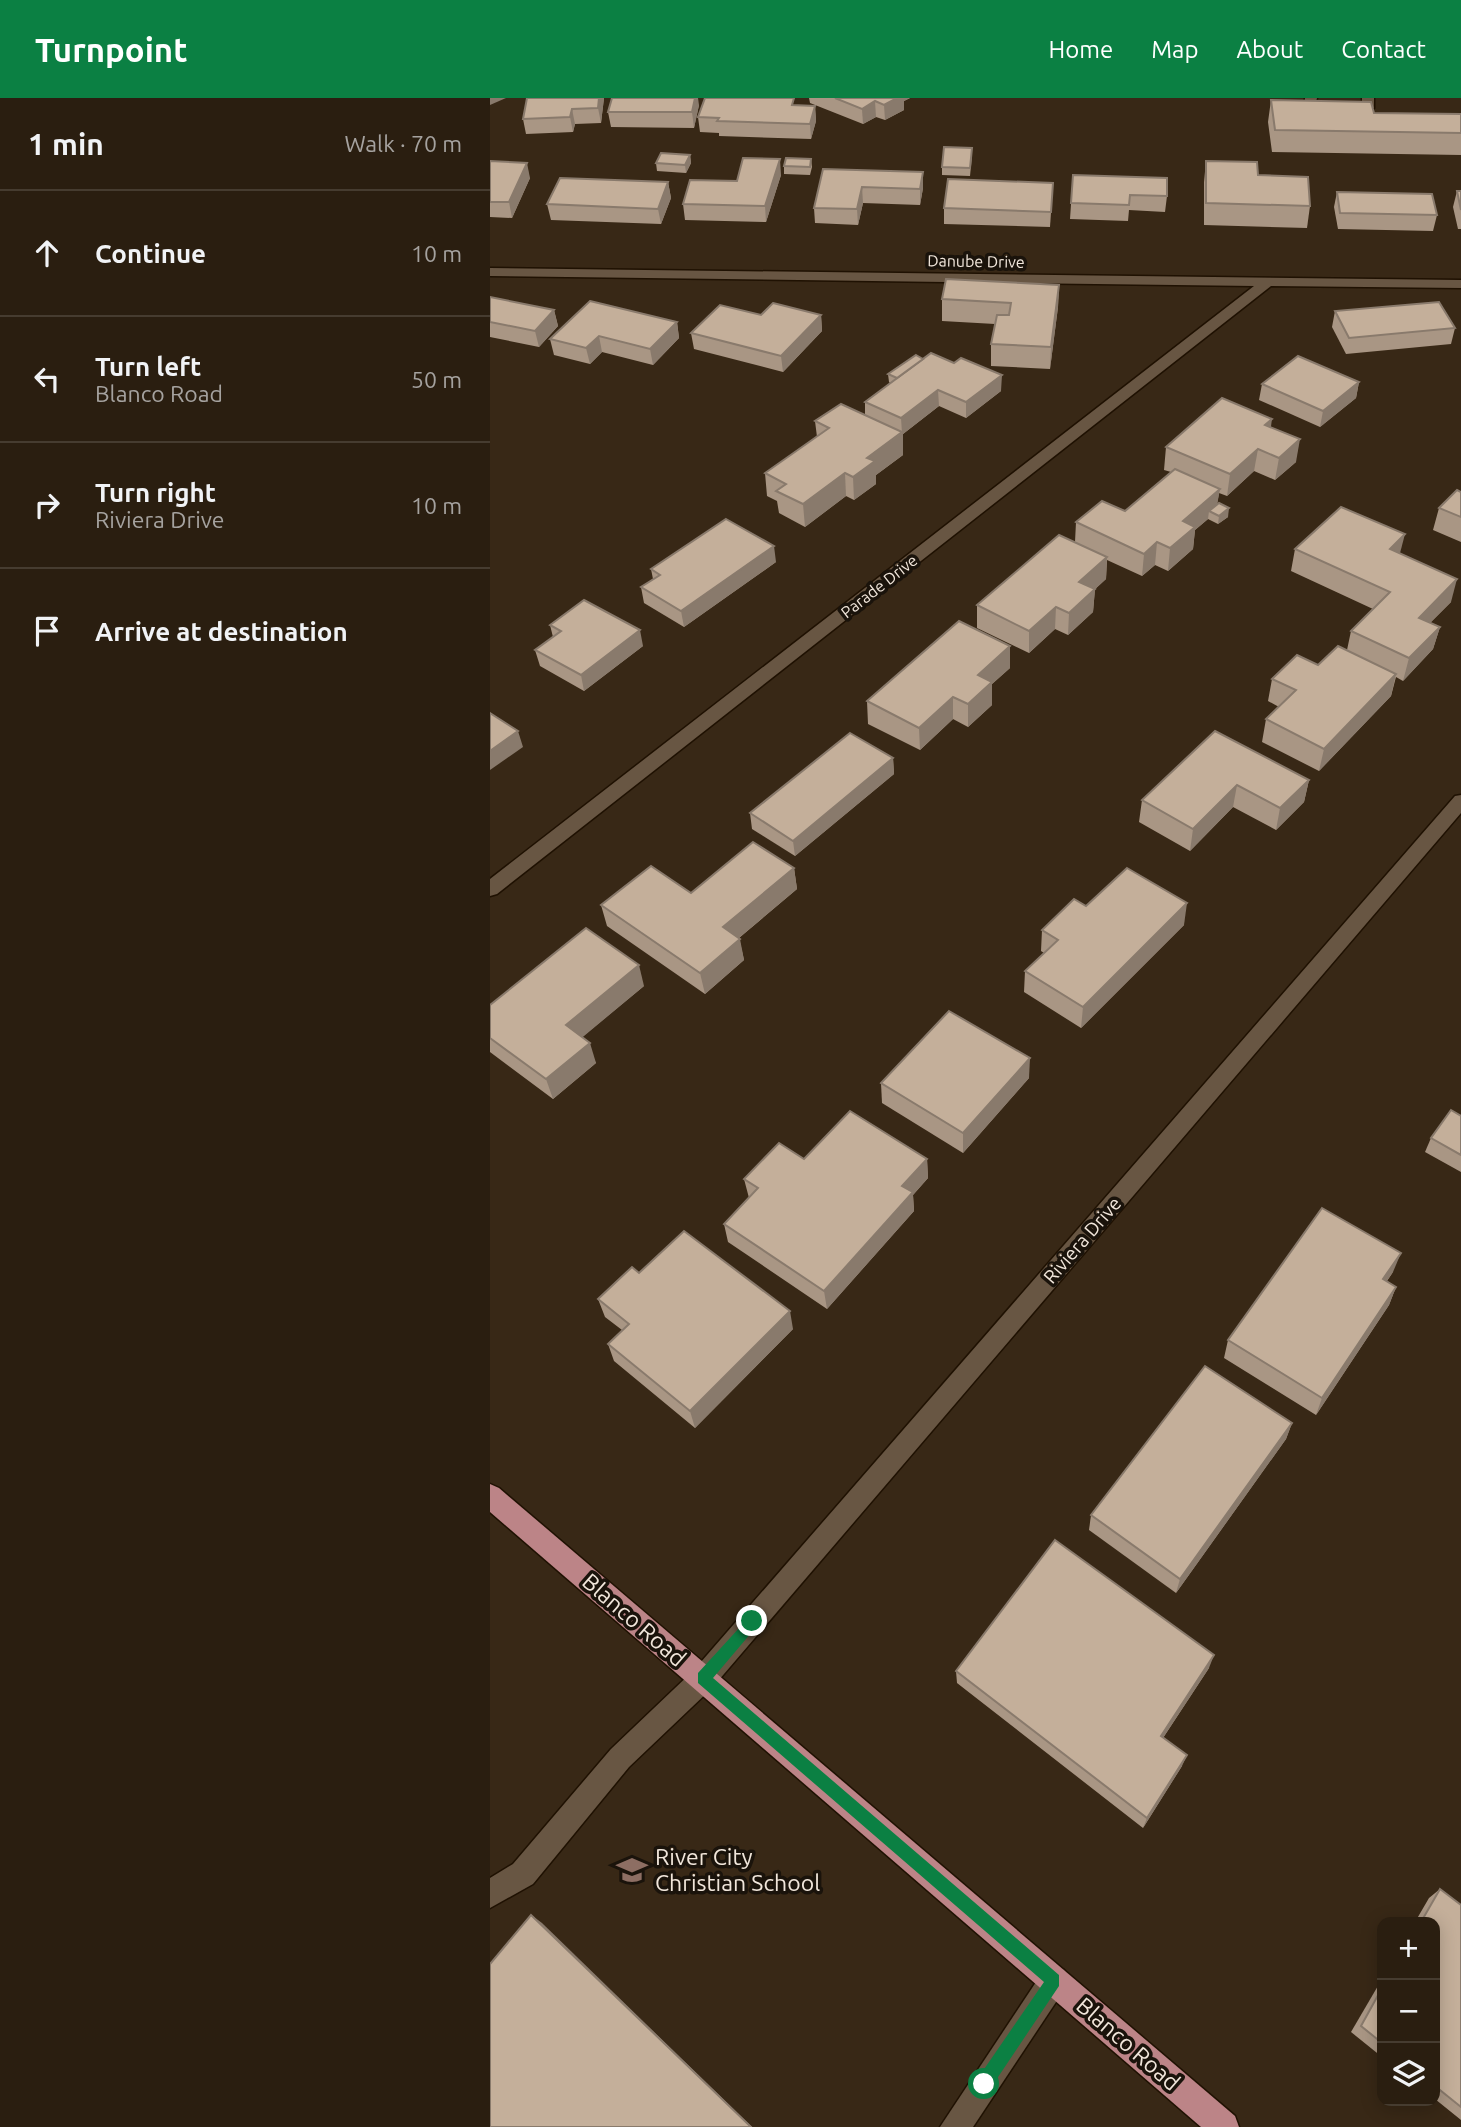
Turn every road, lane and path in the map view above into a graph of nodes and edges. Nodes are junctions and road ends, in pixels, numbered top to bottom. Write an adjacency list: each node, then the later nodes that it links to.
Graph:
1 (1311, 98): 2 (street)
2 (1368, 98)
3 (490, 272): 4 (street, Danube Drive)
4 (1267, 282): 5 (street, Danube Drive); 7 (street, Parade Drive)
5 (1461, 284)
6 (1461, 801): 9 (street, Riviera Drive)
7 (490, 890)
8 (490, 1496): 9 (main road, Blanco Road)
9 (703, 1678): 10 (street, Riviera Drive); 11 (main road, Blanco Road)
10 (490, 1894)
11 (1054, 1980): 12 (street); 13 (main road, Blanco Road)
12 (955, 2127)
13 (1224, 2127)

